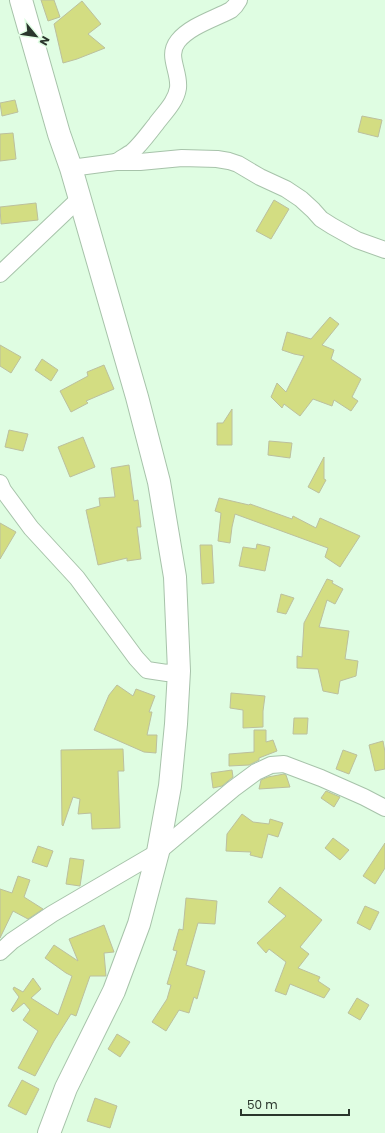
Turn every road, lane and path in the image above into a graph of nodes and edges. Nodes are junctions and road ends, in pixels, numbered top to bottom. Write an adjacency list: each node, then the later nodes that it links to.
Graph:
1 (21, 0): 4 (main road)
2 (239, 0): 3 (street)
3 (116, 162): 4 (street); 6 (street)
4 (71, 168): 5 (main road)
5 (80, 198): 7 (street); 9 (main road)
6 (385, 250)
7 (0, 274)
8 (0, 483): 9 (street)
9 (178, 671): 11 (main road)
10 (385, 808): 11 (street)
11 (158, 852): 12 (street); 13 (main road)
12 (0, 952)
13 (49, 1133)

